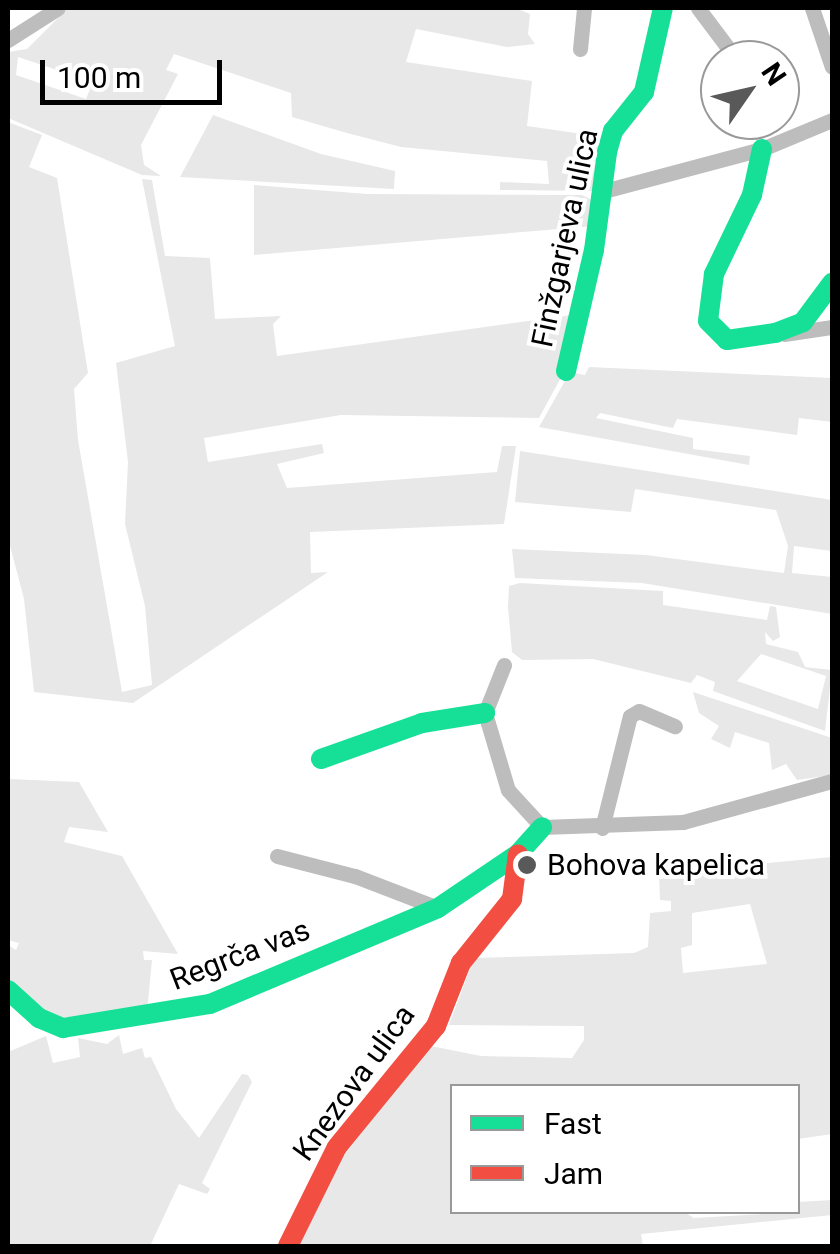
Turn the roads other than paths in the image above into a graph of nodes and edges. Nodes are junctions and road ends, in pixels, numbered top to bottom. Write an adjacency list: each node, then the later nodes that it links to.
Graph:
1 (58, 8): 6 (street)
2 (584, 8): 8 (street)
3 (663, 8): 14 (street, Finžgarjeva ulica)
4 (698, 8): 7 (street)
5 (812, 8): 9 (street)
6 (8, 40)
7 (723, 40)
8 (580, 49)
9 (832, 67)
10 (832, 120): 11 (street)
11 (800, 131)
12 (777, 140): 13 (street)
13 (762, 149): 14 (street); 17 (street)
14 (600, 192): 18 (street, Finžgarjeva ulica)
15 (832, 283): 17 (street)
16 (832, 327): 17 (street)
17 (775, 333)
18 (566, 371)
19 (504, 665): 20 (street)
20 (485, 713): 22 (street); 24 (street)
21 (675, 726): 25 (street)
22 (321, 759)
23 (832, 781): 25 (street)
24 (542, 827): 25 (street); 26 (street, Regrča vas)
25 (602, 828)
26 (518, 854): 28 (street, Regrča vas); 30 (street, Knezova ulica)
27 (277, 856): 28 (street)
28 (438, 908): 29 (street, Regrča vas)
29 (8, 990)
30 (286, 1246)

